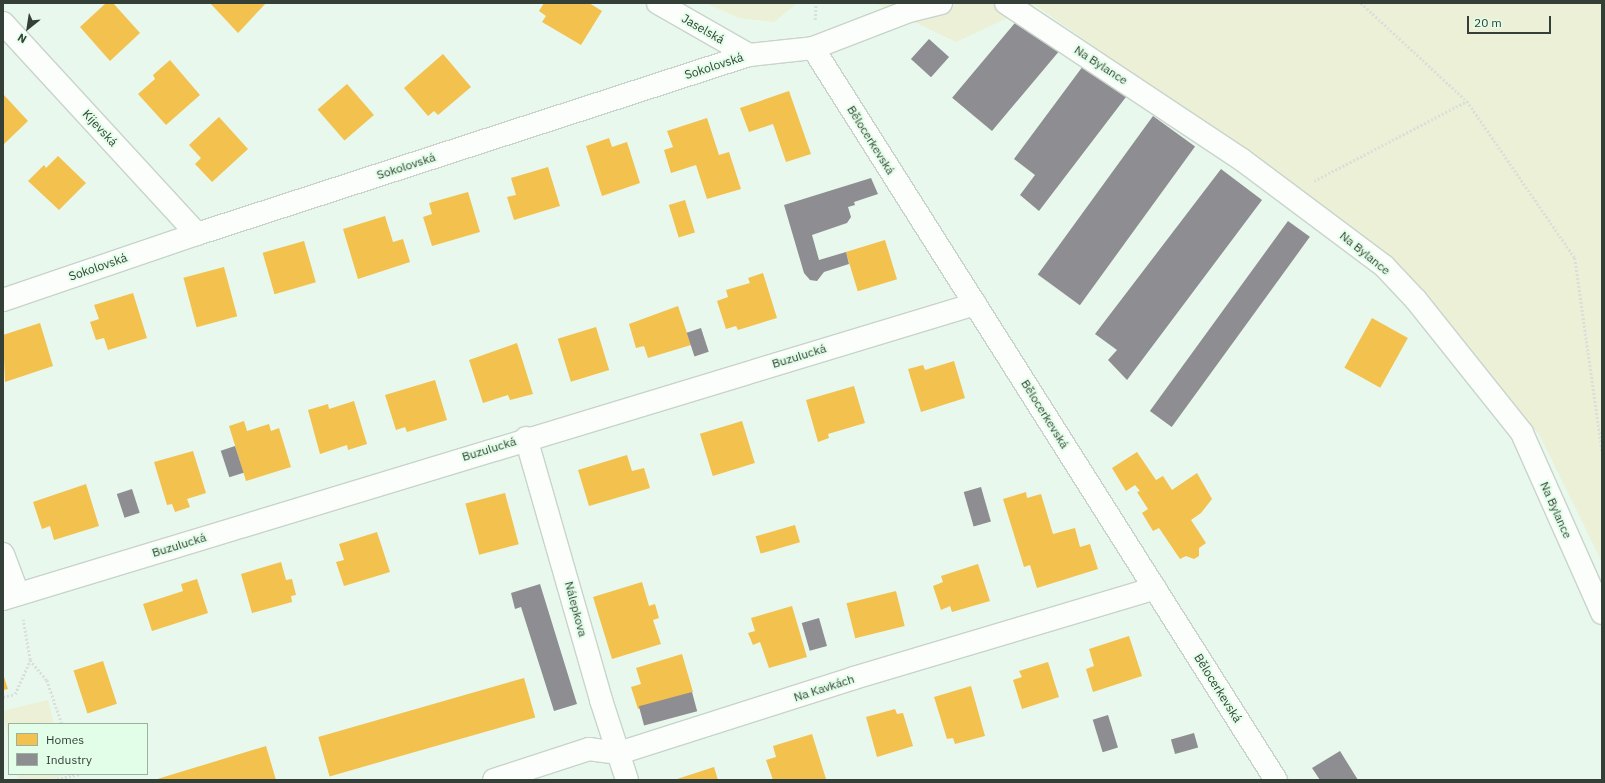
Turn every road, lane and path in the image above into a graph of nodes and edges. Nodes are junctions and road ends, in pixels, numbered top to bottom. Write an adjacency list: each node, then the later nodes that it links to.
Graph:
1 (658, 3): 7 (street, Jaselská)
2 (941, 3): 6 (street)
3 (1006, 3): 9 (street, Na Bylance)
4 (1361, 3): 8 (path)
5 (3, 23): 10 (street, Kijevská)
6 (813, 48): 7 (street, Sokolovská); 12 (street, Bělocerkevská)
7 (749, 55): 10 (street, Sokolovská)
8 (1467, 101): 9 (path); 14 (path)
9 (1288, 194): 18 (street, Na Bylance)
10 (197, 234): 11 (street, Sokolovská)
11 (3, 300)
12 (975, 304): 13 (street, Buzulucká); 16 (street, Bělocerkevská)
13 (526, 438): 17 (street, Buzulucká); 22 (street, Nálepkova)
14 (1602, 451)
15 (3, 554): 17 (street)
16 (1154, 588): 22 (street, Na Kavkách); 27 (street, Bělocerkevská)
17 (10, 596): 19 (path)
18 (1602, 613)
19 (30, 660): 20 (path); 21 (path)
20 (3, 697)
21 (62, 723)
22 (620, 753): 25 (street, Na Kavkách); 26 (street, Nálepkova)
23 (75, 775): 24 (path)
24 (54, 780)
25 (494, 780)
26 (628, 780)
27 (1276, 780)

